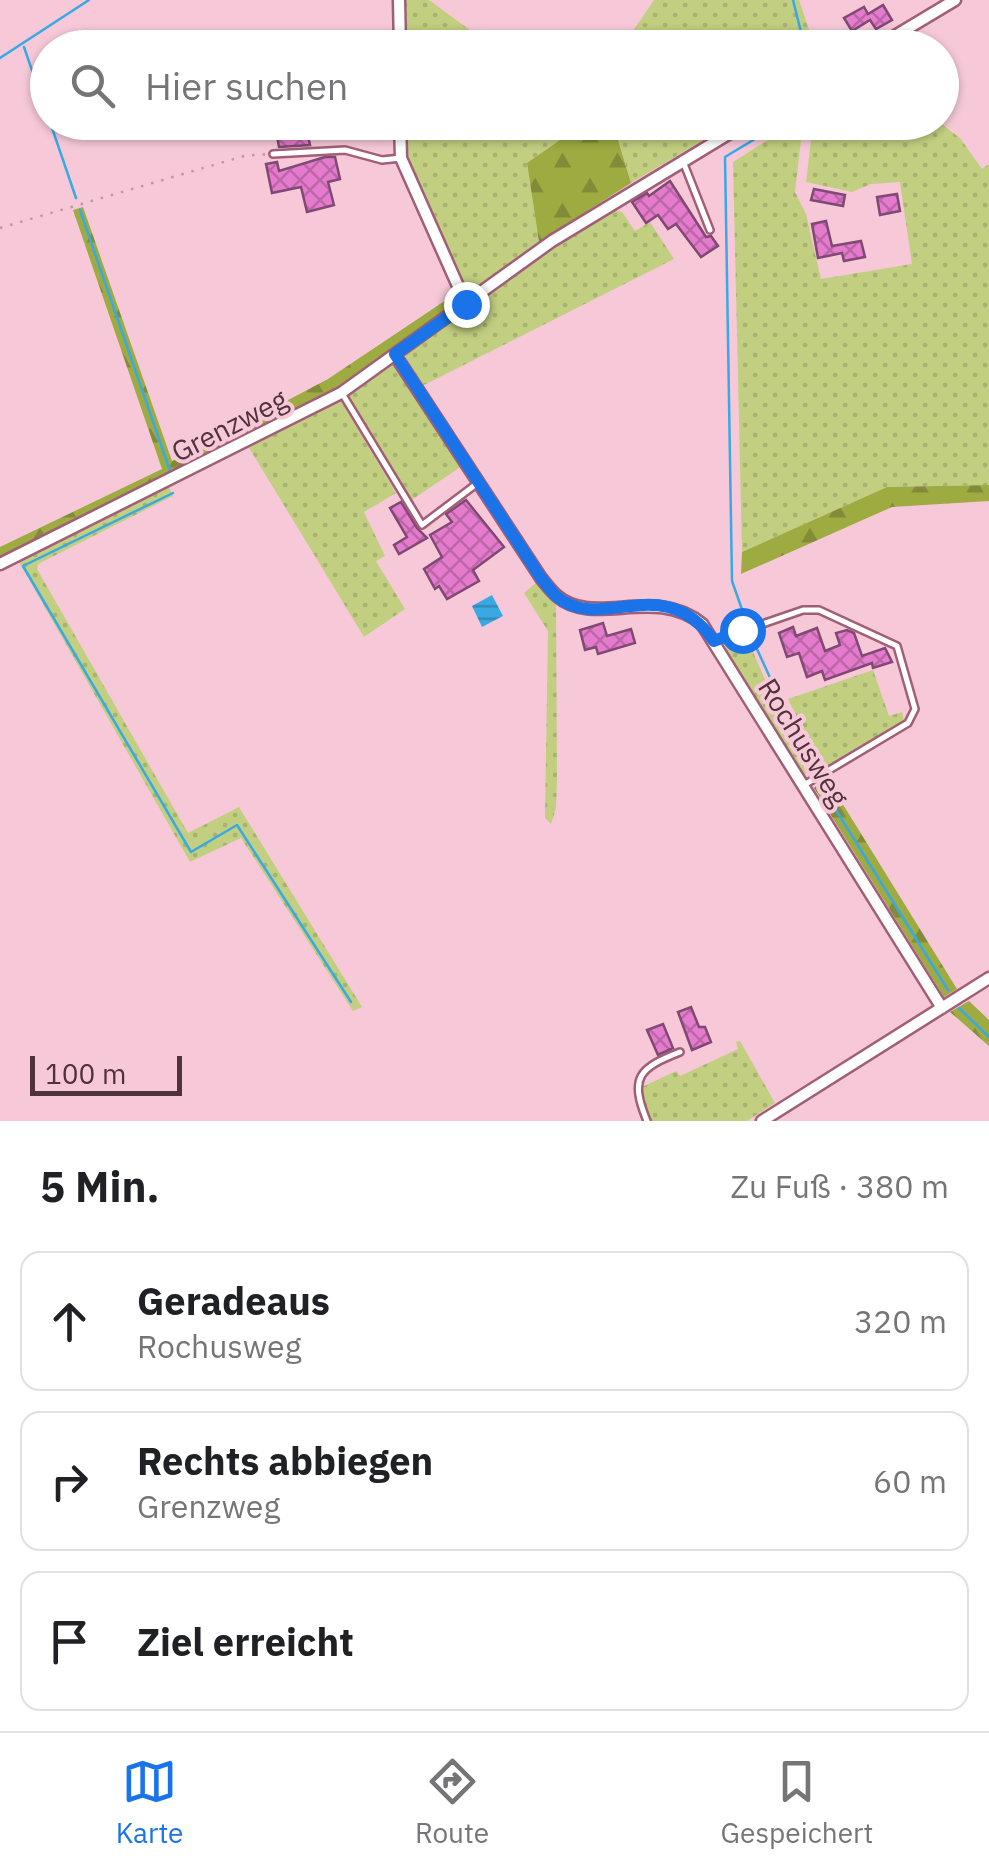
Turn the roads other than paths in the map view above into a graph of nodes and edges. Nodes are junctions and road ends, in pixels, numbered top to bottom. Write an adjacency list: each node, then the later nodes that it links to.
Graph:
1 (399, 0): 3 (street)
2 (955, 0): 4 (street)
3 (400, 30)
4 (905, 30)
5 (400, 140): 8 (street)
6 (718, 140): 9 (street, Grenzweg)
7 (274, 154): 8 (lane)
8 (401, 158): 11 (street)
9 (683, 161): 10 (lane); 11 (street, Grenzweg)
10 (710, 230)
11 (466, 304): 12 (street, Grenzweg)
12 (395, 354): 13 (street, Grenzweg); 14 (street, Rochusweg)
13 (341, 392): 14 (lane); 15 (street, Grenzweg)
14 (478, 482): 16 (street, Rochusweg)
15 (0, 564)
16 (714, 641): 17 (street, Rochusweg); 17 (lane)
17 (804, 785): 19 (street, Rochusweg)
18 (989, 978): 19 (street)
19 (942, 1008): 22 (street)
20 (680, 1052): 21 (lane)
21 (646, 1121)
22 (762, 1121)

